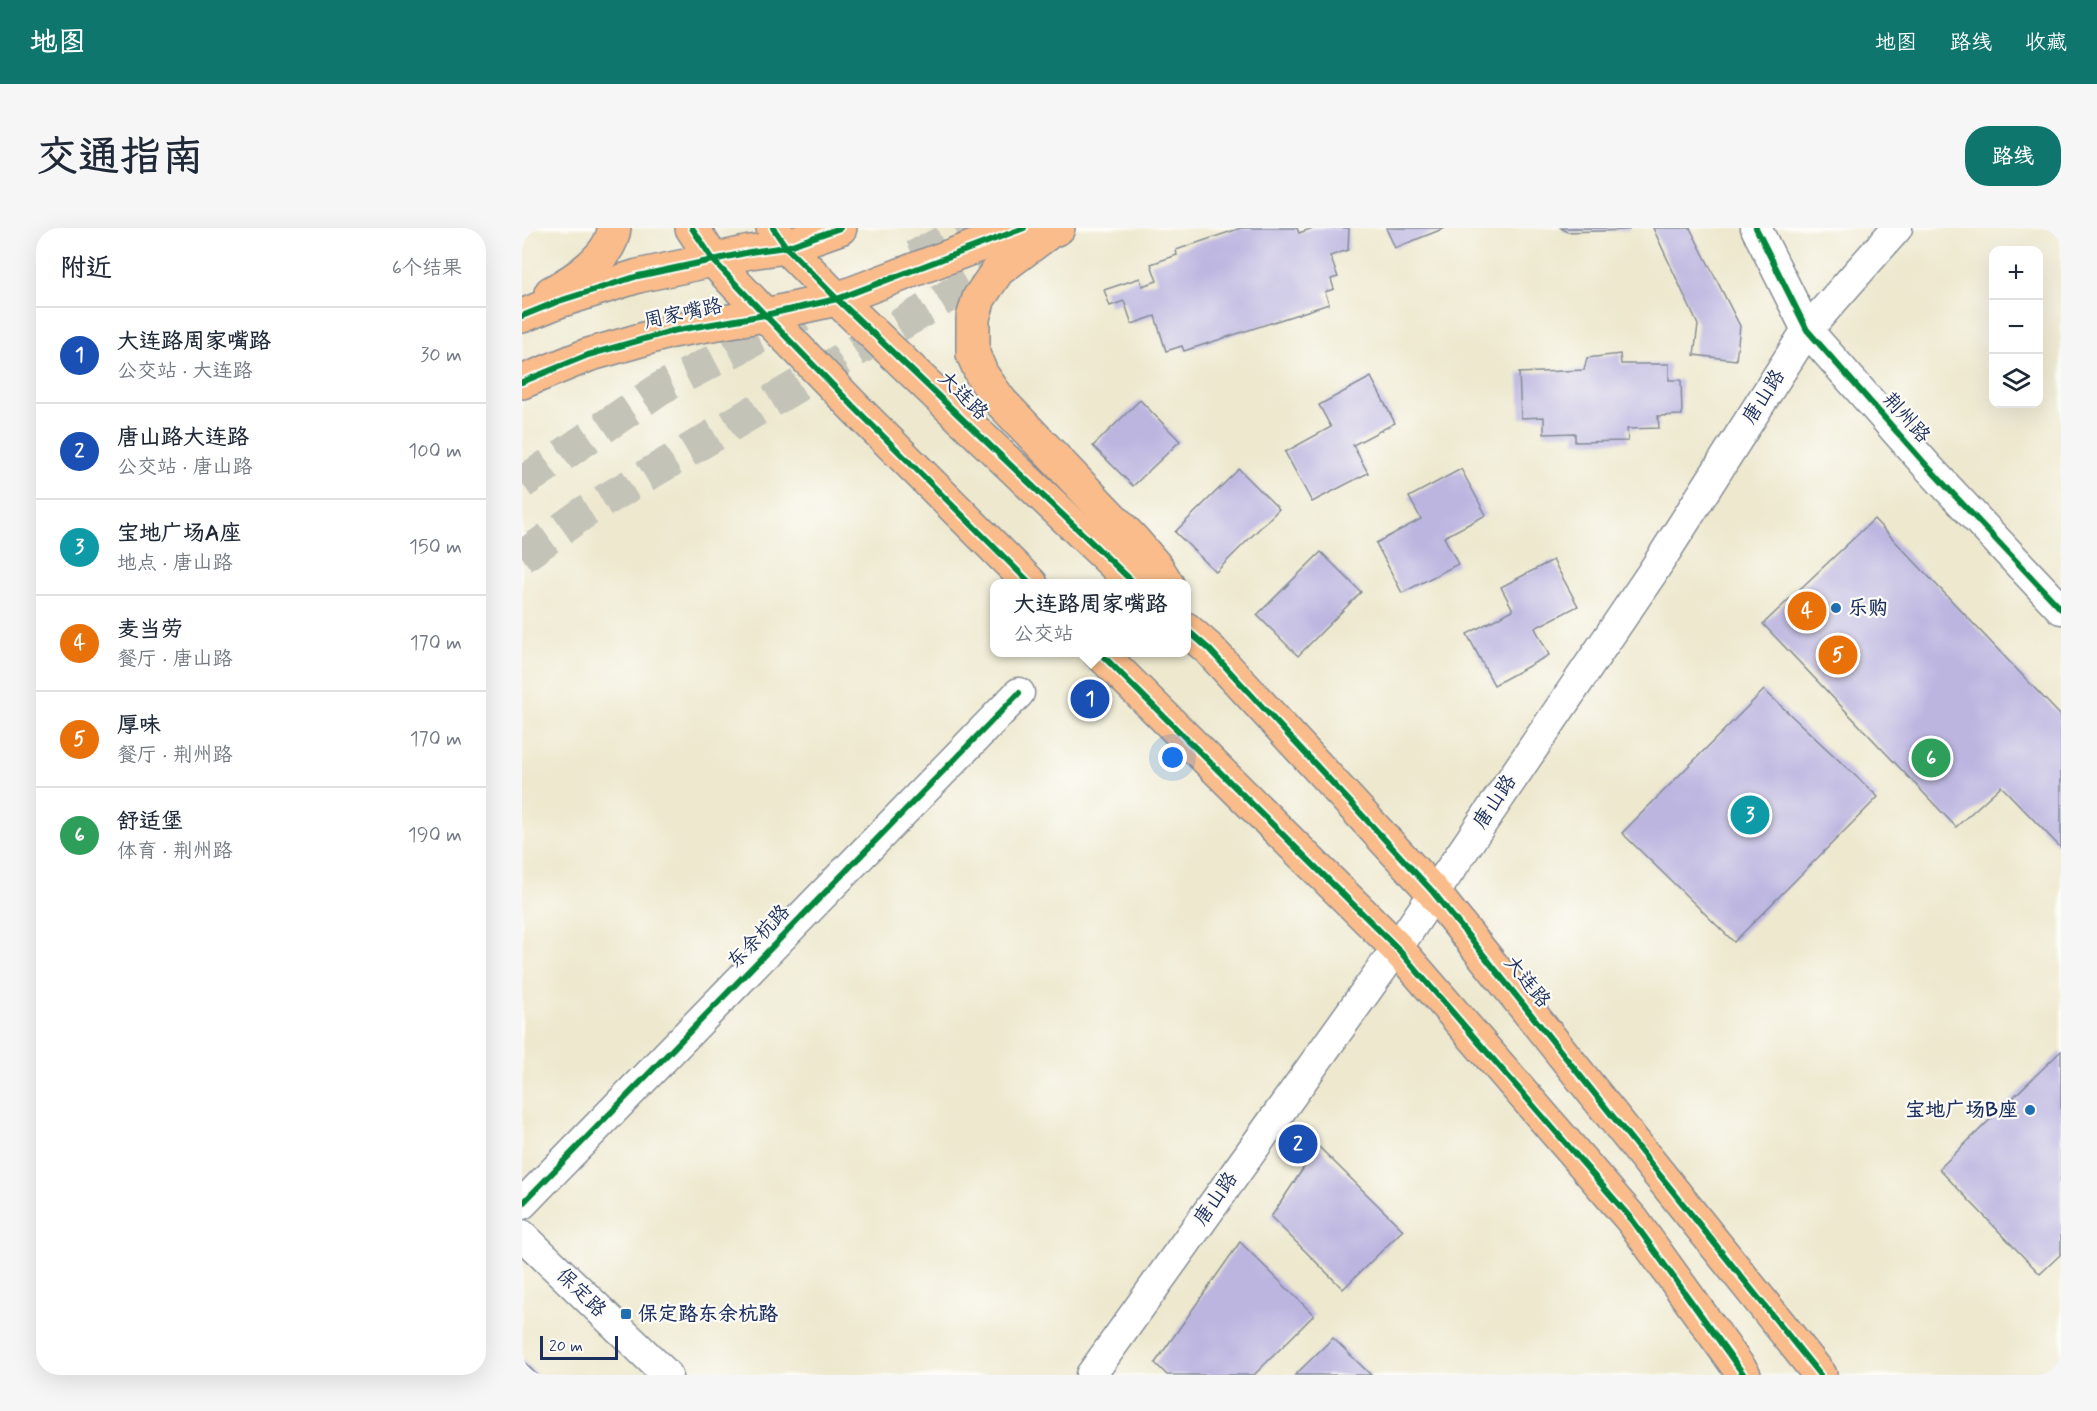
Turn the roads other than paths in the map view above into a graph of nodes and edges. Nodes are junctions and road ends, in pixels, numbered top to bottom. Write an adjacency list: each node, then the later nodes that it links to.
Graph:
1 (614, 228): 11 (main road)
2 (692, 228): 9 (main road)
3 (840, 228): 8 (main road)
4 (1024, 228): 10 (main road, 周家嘴路)
5 (1058, 228): 18 (main road)
6 (1756, 228): 14 (street, 荆州路)
7 (1897, 228): 14 (street, 唐山路)
8 (780, 238): 9 (main road); 10 (main road, 大连路)
9 (714, 261): 12 (main road); 13 (main road)
10 (837, 299): 12 (main road, 周家嘴路); 17 (main road, 大连路)
11 (522, 309)
12 (765, 315): 15 (main road, 周家嘴路); 16 (main road)
13 (522, 316)
14 (1807, 330): 19 (street, 荆州路); 24 (street, 唐山路)
15 (522, 382)
16 (1026, 579)
17 (1130, 579)
18 (1164, 579)
19 (2061, 609)
20 (1191, 625): 21 (main road, 大连路)
21 (1197, 639): 24 (main road, 大连路)
22 (1104, 657): 25 (main road)
23 (1019, 693): 26 (street, 东余杭路)
24 (1433, 892): 25 (street, 唐山路); 31 (main road, 大连路)
25 (1396, 948): 29 (street, 唐山路); 30 (main road)
26 (522, 1204)
27 (522, 1235): 28 (street, 保定路)
28 (667, 1375)
29 (1091, 1375)
30 (1744, 1375)
31 (1820, 1375)

